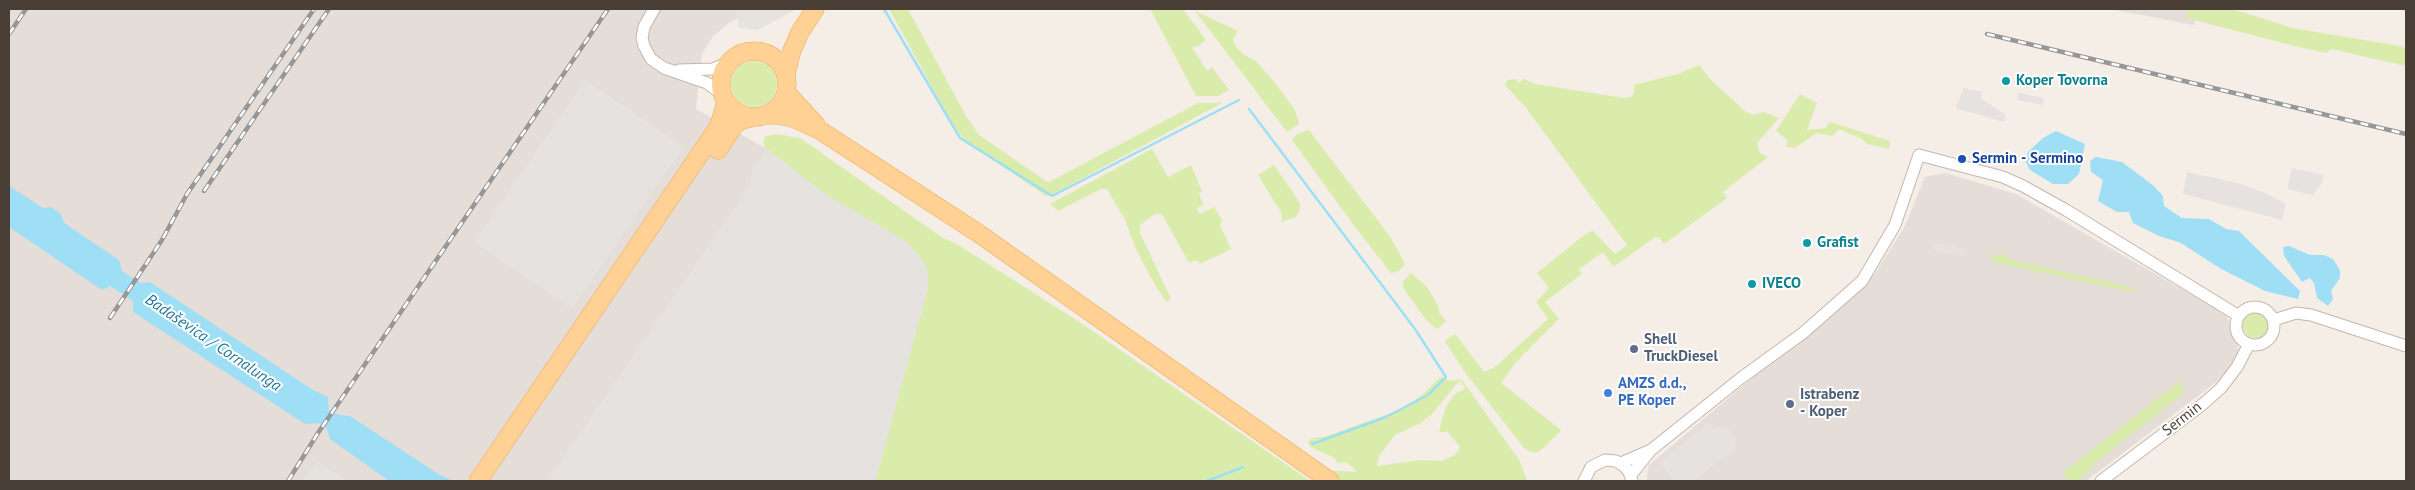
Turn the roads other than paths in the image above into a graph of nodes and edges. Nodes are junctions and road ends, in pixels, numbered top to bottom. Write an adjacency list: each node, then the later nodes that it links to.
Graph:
1 (654, 9): 6 (street)
2 (815, 9): 3 (main road)
3 (800, 32): 4 (main road); 7 (main road)
4 (761, 52): 5 (main road); 7 (main road)
5 (729, 62): 6 (street); 9 (main road)
6 (675, 70): 9 (street)
7 (786, 74): 8 (main road)
8 (786, 92): 10 (main road); 11 (main road)
9 (724, 99): 10 (main road); 19 (main road)
10 (760, 116): 11 (main road); 19 (main road)
11 (822, 131): 20 (main road)
12 (2239, 316): 13 (street); 14 (street); 16 (street)
13 (2274, 320): 14 (street); 15 (street)
14 (2248, 344): 22 (street, Sermin)
15 (2406, 346)
16 (1651, 450): 17 (street); 18 (street)
17 (1621, 463): 18 (street); 21 (street)
18 (1631, 478)
19 (484, 480)
20 (1330, 481)
21 (1584, 481)
22 (2101, 481)

